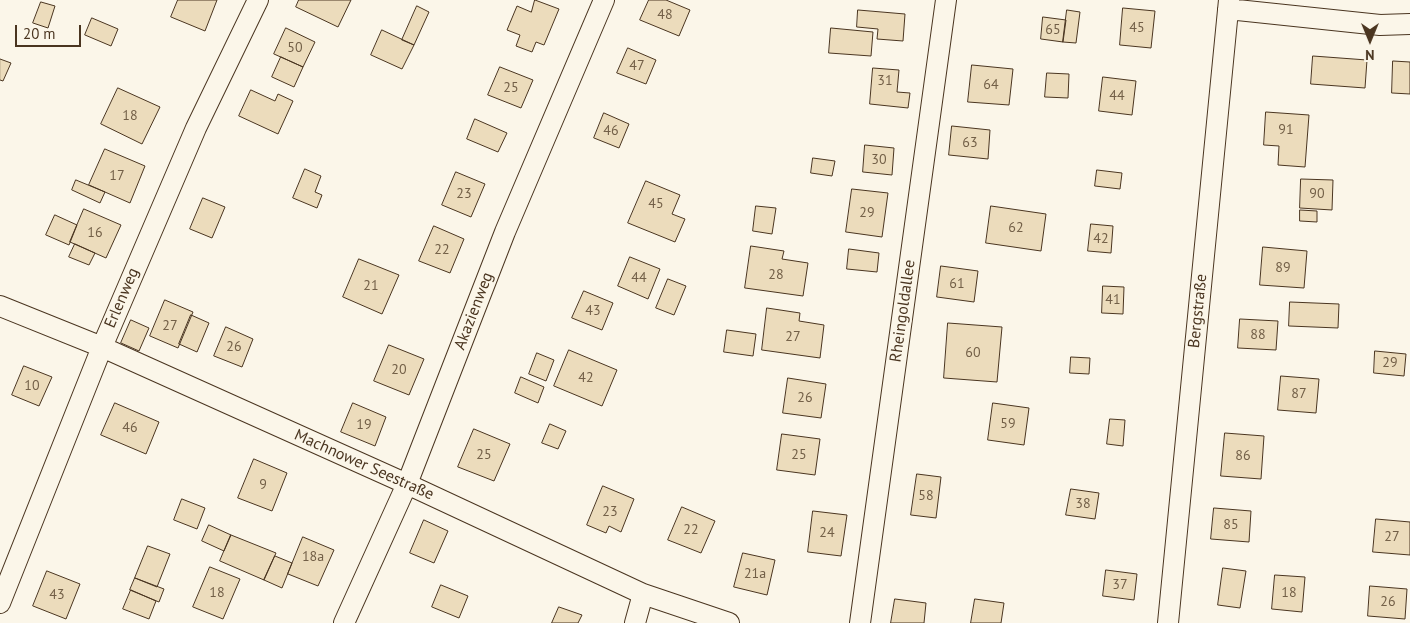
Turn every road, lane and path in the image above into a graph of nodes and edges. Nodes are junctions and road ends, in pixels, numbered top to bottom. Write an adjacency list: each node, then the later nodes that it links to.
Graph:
1 (258, 0): 7 (street, Erlenweg)
2 (604, 0): 8 (street, Akazienweg)
3 (946, 0): 14 (street, Rheingoldallee)
4 (1229, 5): 5 (street); 15 (street, Bergstraße)
5 (1410, 24)
6 (0, 306): 7 (street, Machnower Seestraße)
7 (102, 347): 8 (street, Machnower Seestraße); 10 (street, Erlenweg)
8 (406, 484): 9 (street, Machnower Seestraße); 11 (street, Akazienweg)
9 (643, 594): 12 (street); 13 (street, Machnower Seestraße)
10 (0, 602)
11 (344, 623)
12 (635, 623)
13 (729, 623)
14 (860, 623)
15 (1168, 623)

